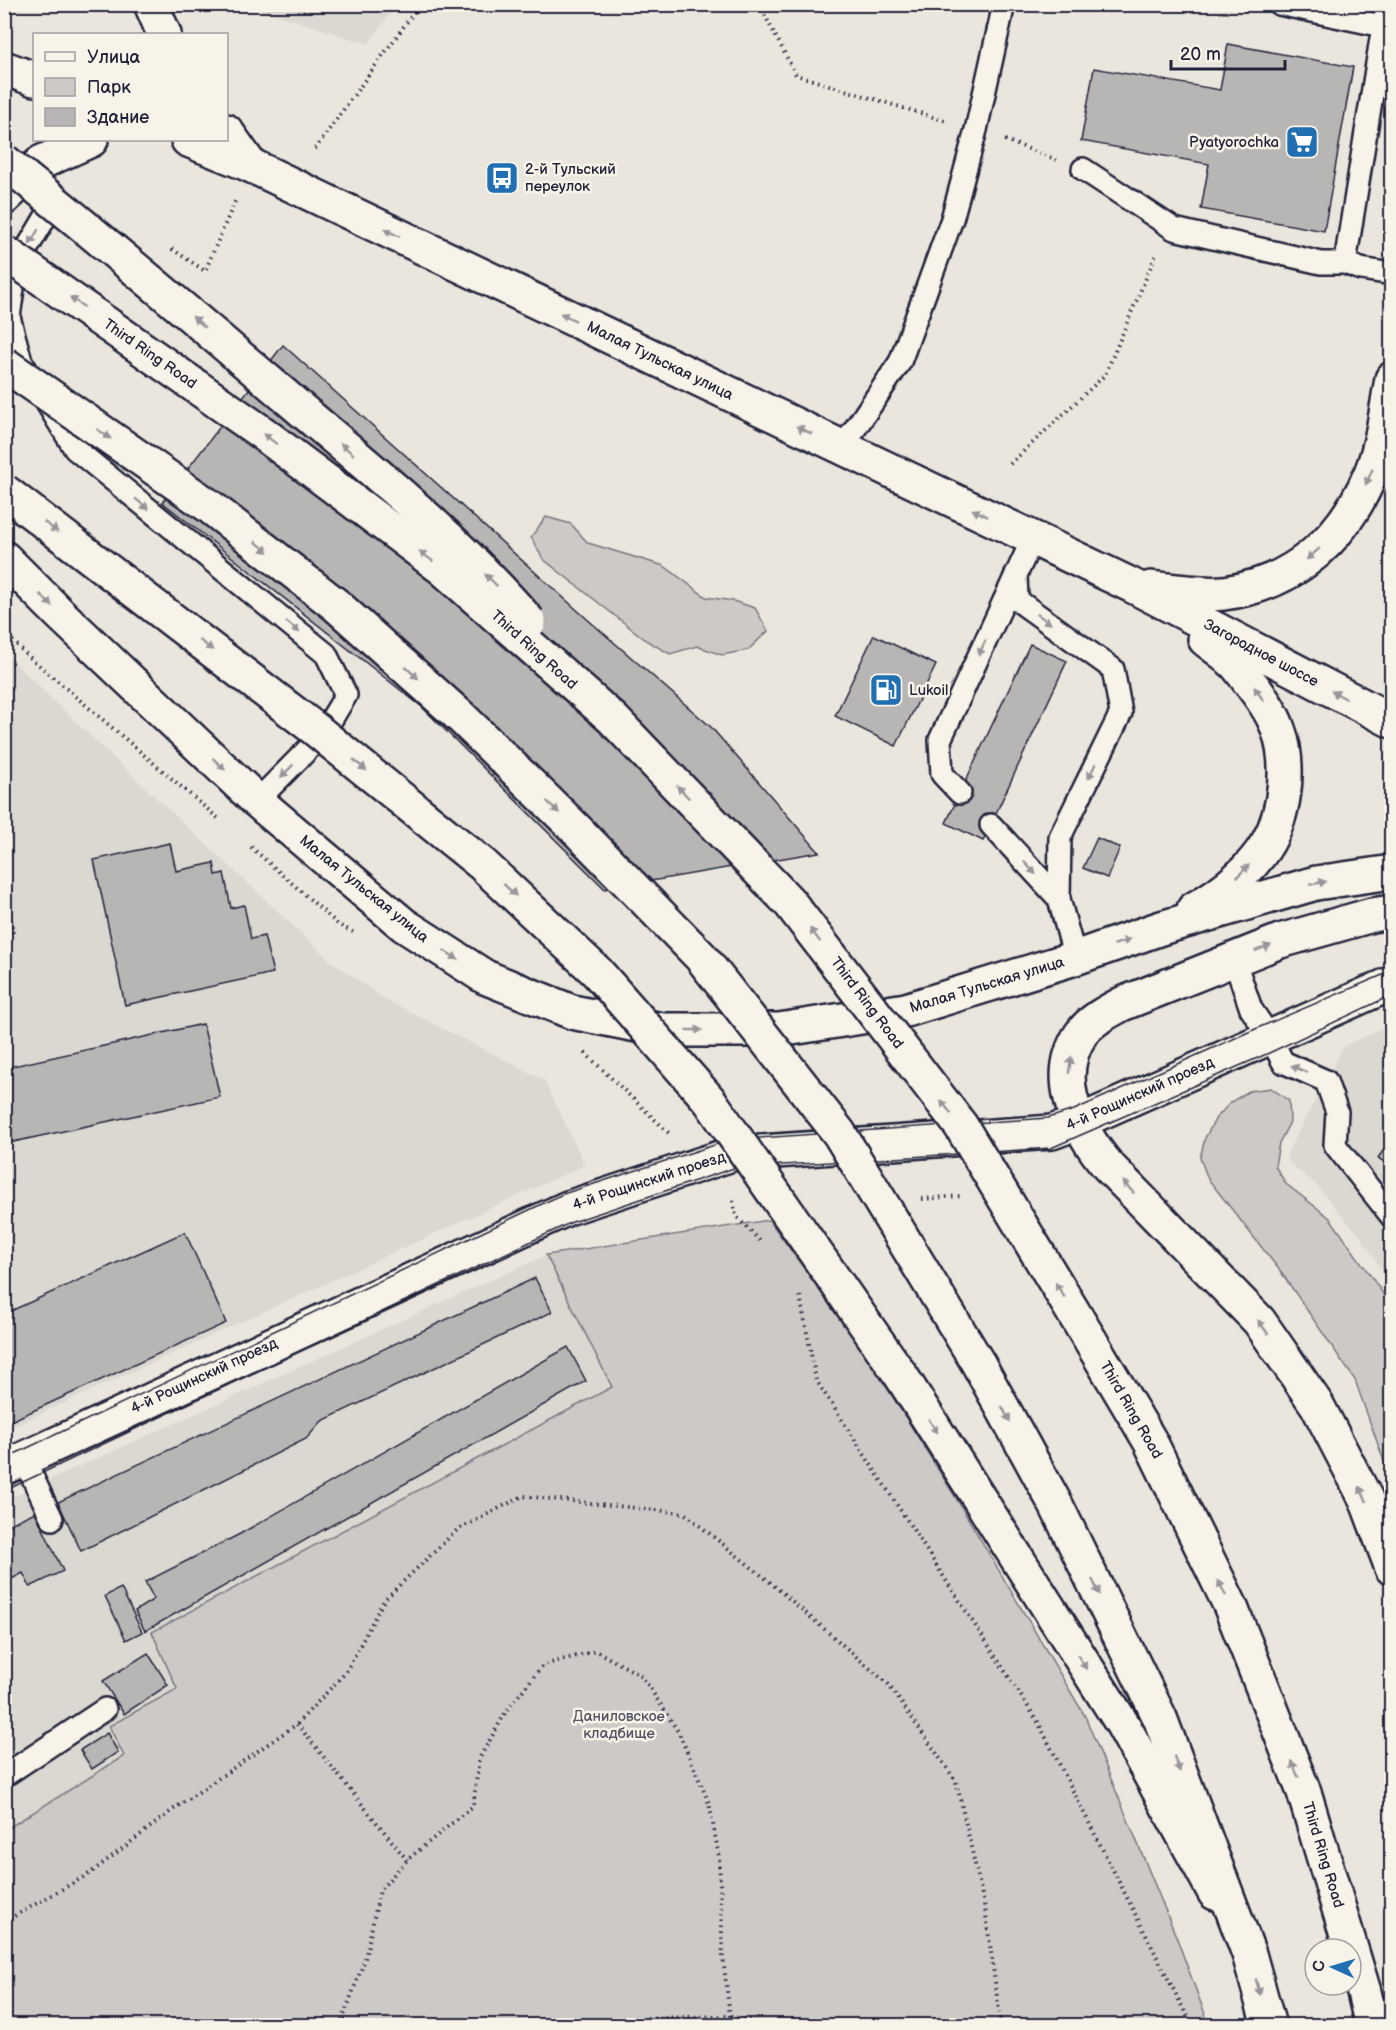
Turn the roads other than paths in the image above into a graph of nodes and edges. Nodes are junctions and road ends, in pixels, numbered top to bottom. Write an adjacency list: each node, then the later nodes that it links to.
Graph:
1 (151, 4): 6 (main road)
2 (1004, 4): 22 (lane)
3 (1279, 4): 5 (lane)
4 (1388, 4): 5 (lane)
5 (1383, 26): 18 (lane)
6 (164, 33)
7 (4, 68): 8 (main road)
8 (33, 79)
9 (228, 134): 14 (main road)
10 (89, 141): 13 (main road)
11 (190, 141): 14 (main road, Малая Тульская улица)
12 (4, 161): 28 (main road, one-way to 12, bridge)
13 (42, 162): 16 (main road); 31 (lane, one-way to 31)
14 (250, 165): 22 (main road, Малая Тульская улица, one-way to 14)
15 (1083, 169): 18 (lane)
16 (4, 198)
17 (4, 252): 28 (main road, Third Ring Road, one-way to 17, bridge)
18 (1345, 263): 19 (lane)
19 (1392, 274)
20 (4, 364): 48 (main road, one-way to 48, bridge)
21 (1392, 379): 27 (main road, one-way to 27)
22 (843, 448): 24 (main road, Малая Тульская улица, one-way to 22)
23 (4, 491): 48 (main road, one-way to 48, bridge)
24 (1033, 538): 26 (lane); 27 (main road, Малая Тульская улица)
25 (4, 558): 31 (main road, Малая Тульская улица, one-way to 31)
26 (1016, 574): 30 (lane, one-way to 30); 34 (lane, one-way to 34)
27 (1131, 585): 29 (main road, Загородное шоссе, one-way to 27); 36 (main road, one-way to 27)
28 (613, 719): 50 (main road, Third Ring Road, one-way to 28, bridge)
29 (1392, 721)
30 (960, 793)
31 (257, 801): 37 (main road, Малая Тульская улица, one-way to 37)
32 (991, 825): 34 (lane, one-way to 34)
33 (1392, 873): 36 (main road, one-way to 33)
34 (1059, 899): 37 (lane)
35 (1392, 912): 38 (main road, one-way to 35)
36 (1161, 928): 37 (main road, Малая Тульская улица, one-way to 36)
37 (1075, 958)
38 (1234, 959): 40 (lane); 41 (main road, one-way to 38)
39 (1392, 983): 40 (main road, 4-й Рощинский проезд)
40 (1270, 1037): 41 (main road, 4-й Рощинский проезд); 42 (lane, one-way to 40)
41 (1079, 1122): 43 (main road, 4-й Рощинский проезд); 45 (main road, one-way to 41)
42 (1392, 1217)
43 (14, 1464): 44 (lane)
44 (52, 1519)
45 (1392, 1568)
46 (105, 1709): 47 (lane)
47 (4, 1776)
48 (1249, 1954): 49 (main road, one-way to 49)
49 (1269, 2025)
50 (1372, 2025)

